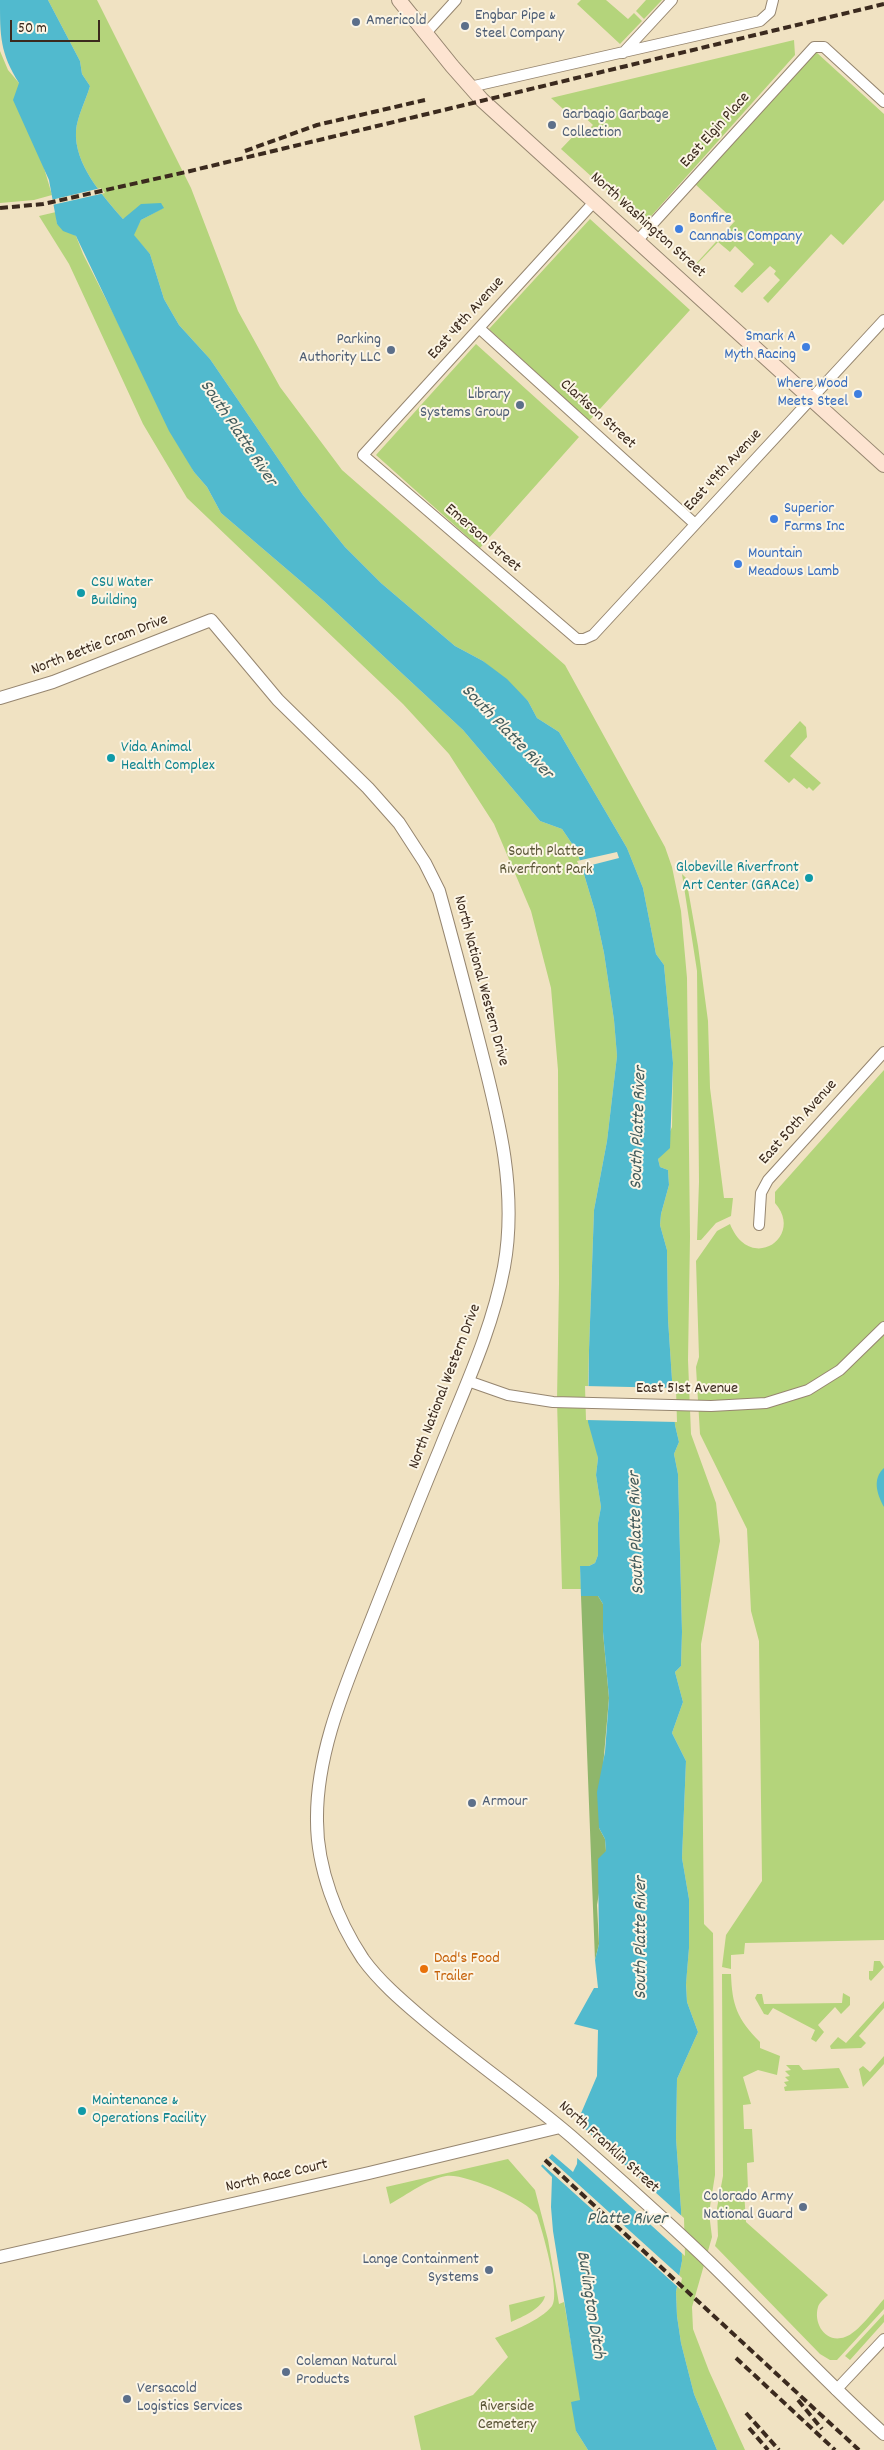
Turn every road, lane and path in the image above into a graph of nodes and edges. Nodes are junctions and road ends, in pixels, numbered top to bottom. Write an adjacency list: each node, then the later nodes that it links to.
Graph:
1 (399, 0): 5 (main road, North Washington Street)
2 (456, 0): 5 (street)
3 (672, 0): 6 (street)
4 (772, 0): 6 (street)
5 (426, 33): 7 (main road, North Washington Street)
6 (623, 53): 7 (street)
7 (470, 87): 9 (main road, North Washington Street)
8 (884, 102): 10 (street, East Elgin Place)
9 (594, 202): 10 (main road, North Washington Street); 12 (street, East 48th Avenue)
10 (637, 240): 13 (main road, North Washington Street)
11 (884, 320): 13 (street, East 49th Avenue)
12 (479, 328): 14 (street, East 48th Avenue); 16 (street, Clarkson Street)
13 (811, 399): 15 (main road, North Washington Street); 16 (street, East 49th Avenue)
14 (363, 455): 18 (street, Emerson Street)
15 (884, 465)
16 (695, 524): 18 (street, East 49th Avenue)
17 (211, 620): 19 (street, North Bettie Cram Drive); 23 (street, North National Western Drive)
18 (584, 640)
19 (0, 698)
20 (884, 1052): 21 (street, East 50th Avenue)
21 (759, 1225)
22 (884, 1327): 23 (street, East 51st Avenue)
23 (468, 1381): 24 (street, North National Western Drive)
24 (365, 1961): 25 (street, North Franklin Street)
25 (560, 2127): 26 (street, North Race Court); 28 (street, North Franklin Street)
26 (0, 2257)
27 (884, 2338): 28 (street)
28 (836, 2390): 29 (street, North Franklin Street)
29 (884, 2434)

